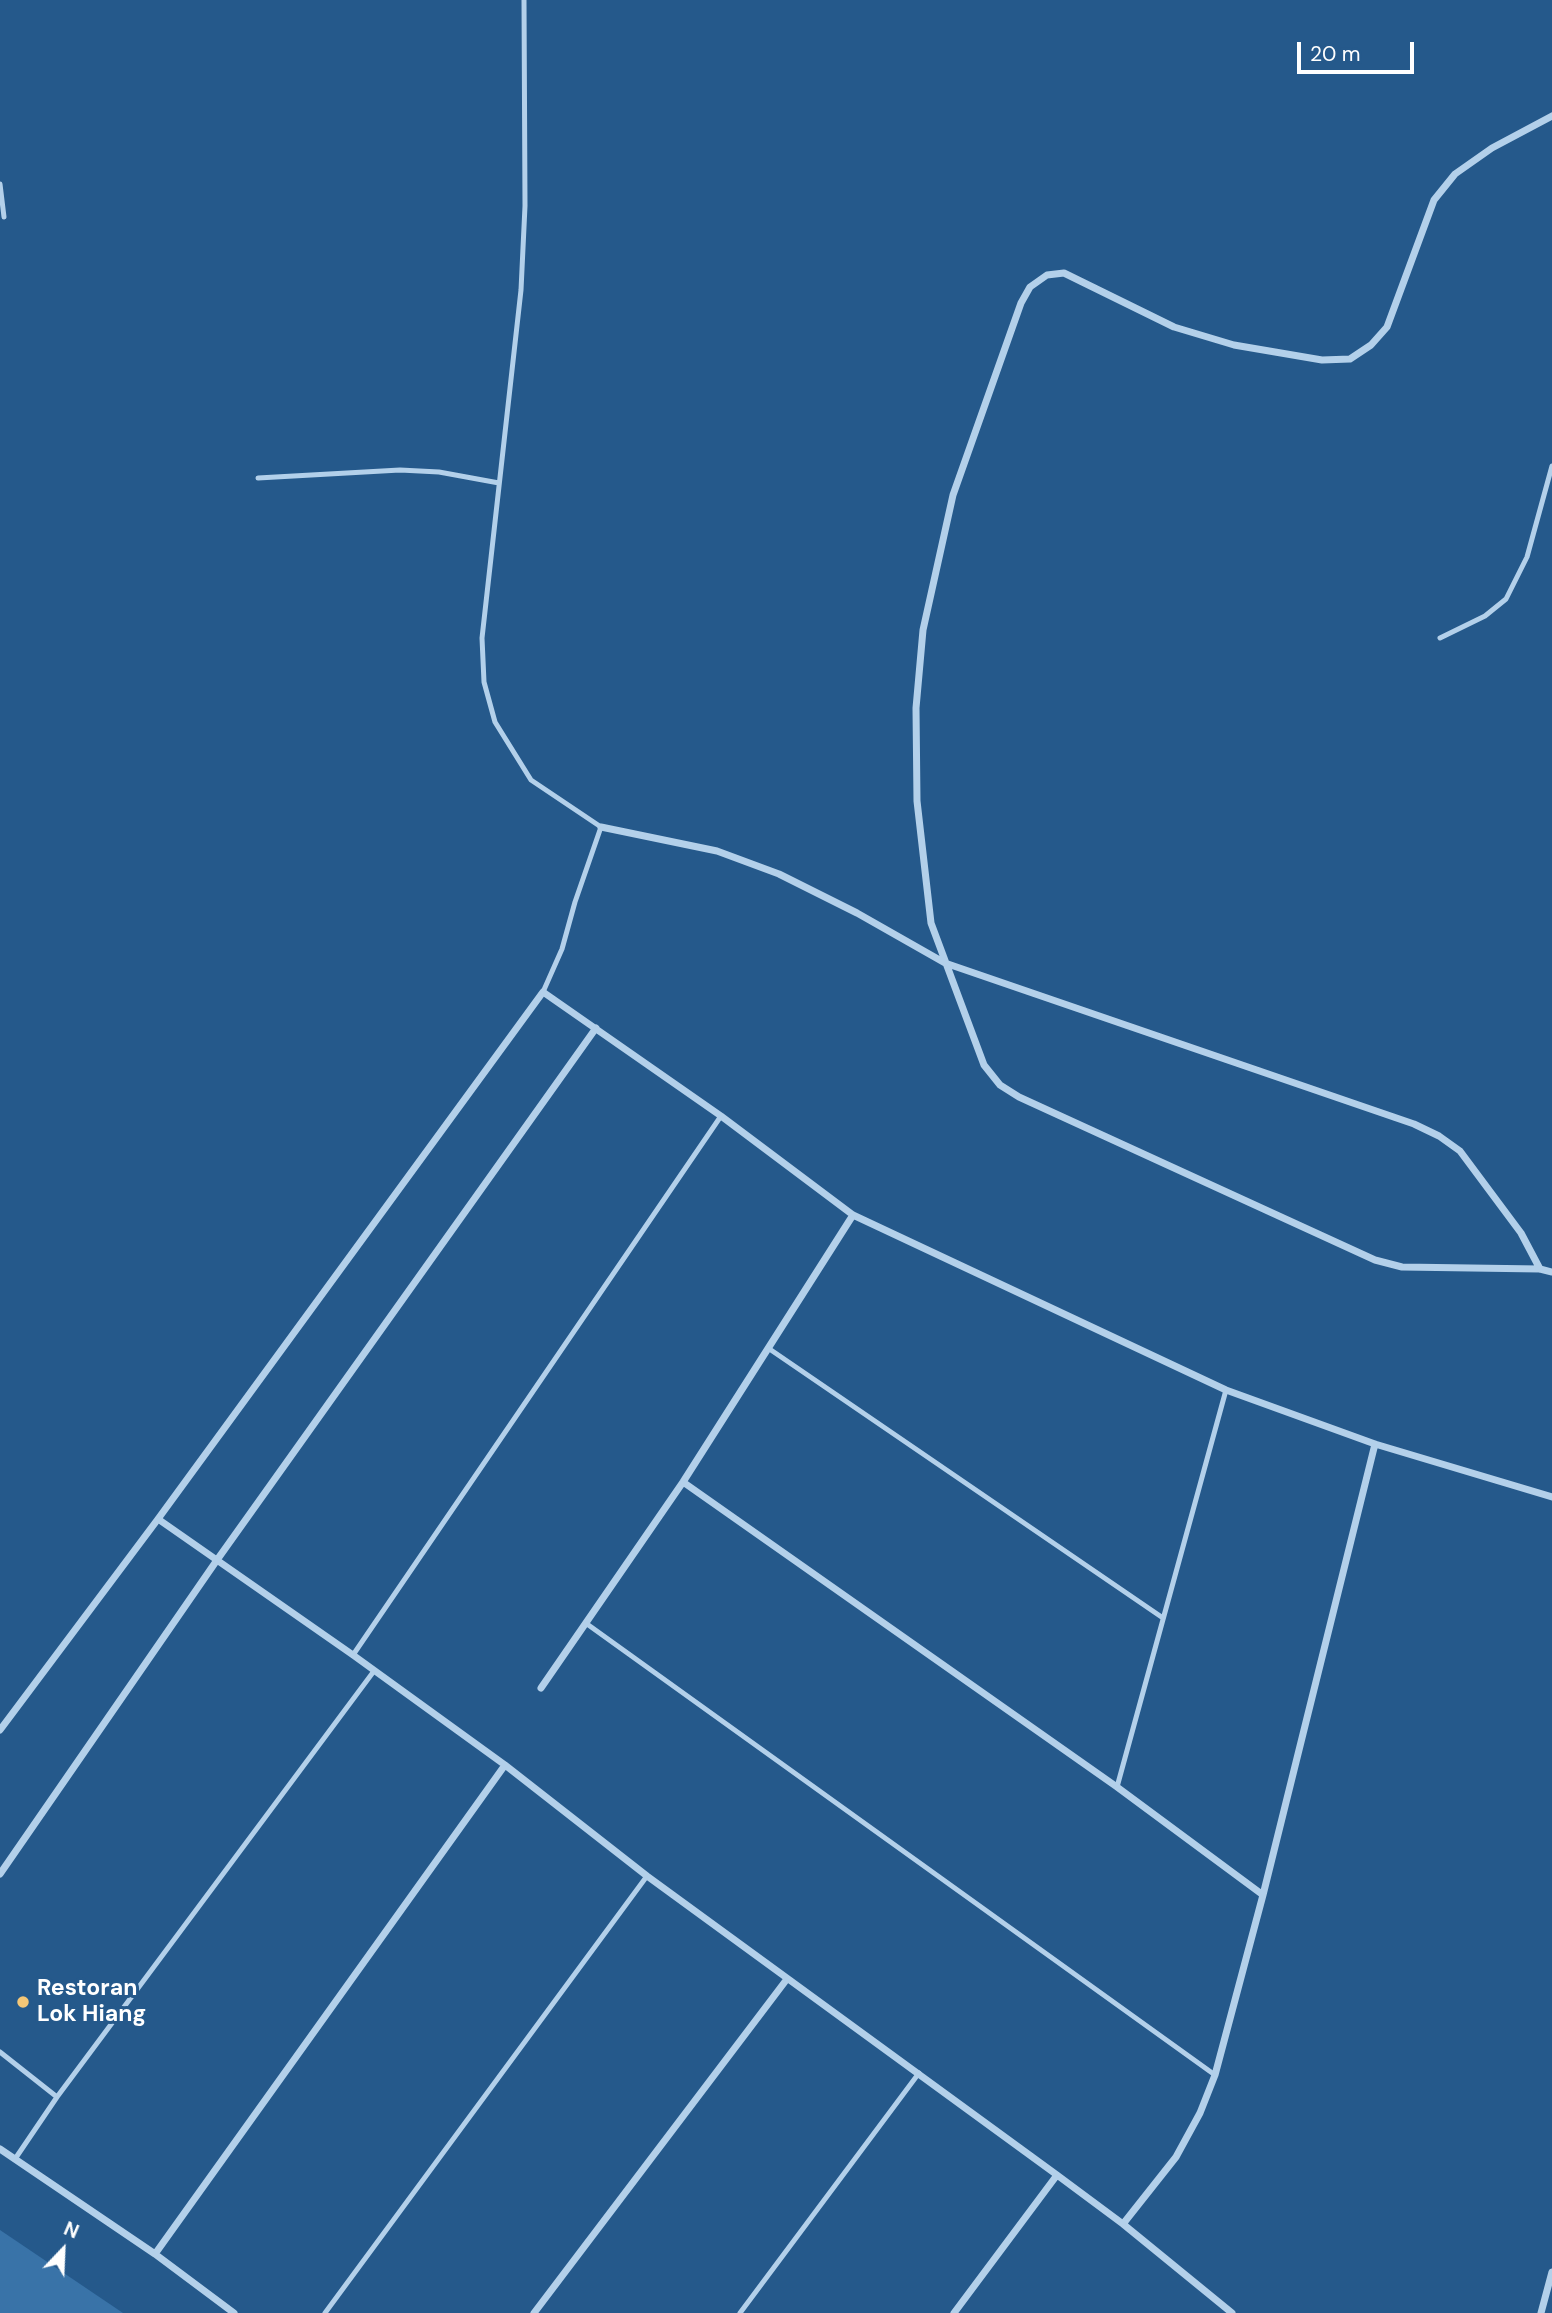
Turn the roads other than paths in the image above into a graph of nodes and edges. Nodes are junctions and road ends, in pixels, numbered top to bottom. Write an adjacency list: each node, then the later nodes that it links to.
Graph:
1 (524, 0): 7 (lane)
2 (1552, 116): 10 (street)
3 (0, 184): 4 (lane)
4 (4, 217)
5 (1552, 466): 8 (lane)
6 (258, 478): 7 (lane)
7 (499, 483): 9 (lane)
8 (1440, 638)
9 (601, 827): 10 (street); 11 (lane)
10 (945, 963): 15 (street); 15 (street)
11 (543, 992): 12 (street); 22 (street)
12 (596, 1028): 13 (street); 23 (street)
13 (721, 1116): 14 (street); 26 (lane)
14 (853, 1215): 17 (street); 18 (street)
15 (1540, 1269): 16 (street)
16 (1552, 1272)
17 (768, 1348): 20 (street); 24 (lane)
18 (1226, 1390): 19 (street); 24 (lane)
19 (1376, 1444): 21 (street); 34 (street)
20 (683, 1482): 25 (street); 31 (street)
21 (1552, 1497)
22 (158, 1519): 23 (street); 29 (street)
23 (217, 1560): 26 (street); 32 (street)
24 (1163, 1618): 31 (lane)
25 (587, 1624): 28 (street); 38 (lane)
26 (353, 1655): 27 (street)
27 (374, 1671): 30 (street); 39 (lane)
28 (541, 1688)
29 (0, 1730)
30 (505, 1765): 33 (street); 44 (street)
31 (1117, 1787): 34 (street)
32 (0, 1874)
33 (647, 1876): 35 (street); 47 (lane)
34 (1264, 1895): 38 (street)
35 (787, 1979): 37 (street); 48 (street)
36 (0, 2052): 39 (lane)
37 (919, 2073): 42 (street); 49 (lane)
38 (1214, 2075): 43 (street)
39 (57, 2097): 41 (lane)
40 (0, 2149): 41 (street)
41 (15, 2159): 44 (street)
42 (1057, 2175): 43 (street); 50 (street)
43 (1123, 2224): 51 (street)
44 (155, 2254): 46 (street)
45 (1552, 2272): 52 (street)
46 (234, 2313)
47 (325, 2313)
48 (534, 2313)
49 (740, 2313)
50 (954, 2313)
51 (1232, 2313)
52 (1541, 2313)

